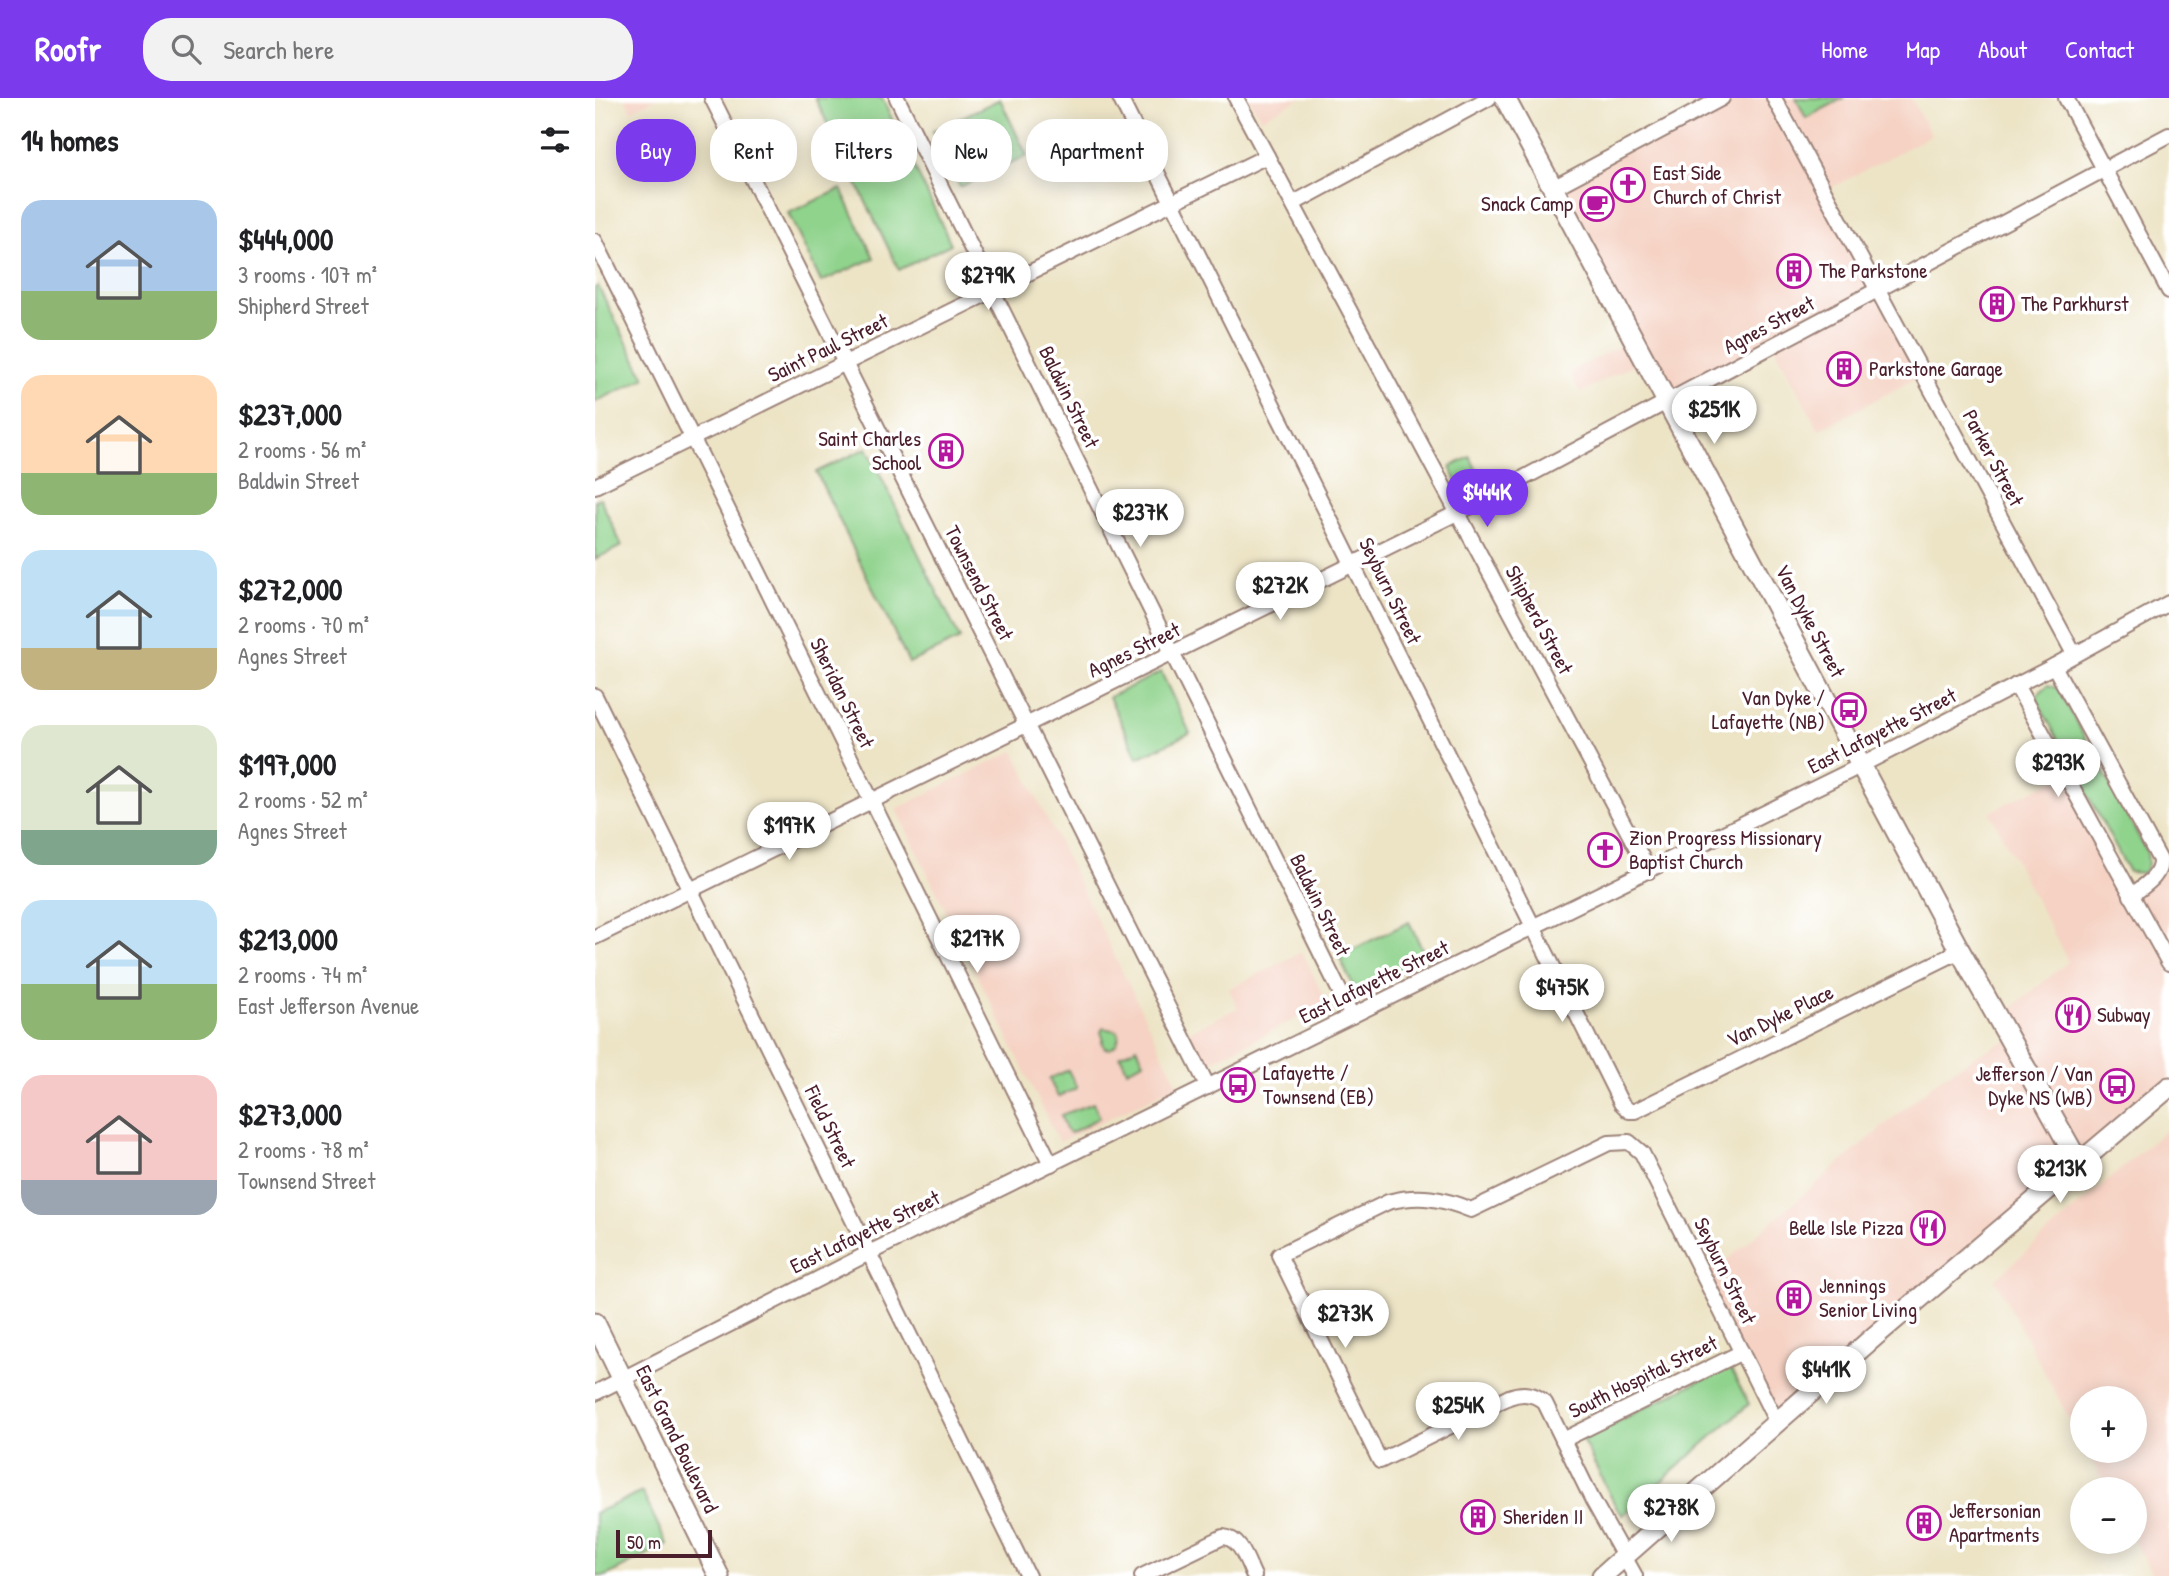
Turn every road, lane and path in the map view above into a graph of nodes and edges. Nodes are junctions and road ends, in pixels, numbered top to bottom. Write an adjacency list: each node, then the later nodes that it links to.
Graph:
1 (712, 98): 20 (street, Townsend Street)
2 (897, 98): 17 (street, Baldwin Street)
3 (1120, 98): 14 (street, Seyburn Street)
4 (1236, 98): 11 (street)
5 (1489, 98): 15 (street)
6 (1505, 98): 13 (main road, Van Dyke Street)
7 (1722, 98): 13 (street)
8 (1774, 98): 18 (street, Parker Street)
9 (2066, 98): 12 (street)
10 (2169, 135): 12 (street, Agnes Street)
11 (1267, 156): 14 (street, Saint Paul Street); 15 (street, Shipherd Street)
12 (2104, 170): 18 (street, Agnes Street); 19 (street)
13 (1553, 188): 21 (main road, Van Dyke Street)
14 (1171, 203): 17 (street, Saint Paul Street); 25 (street, Seyburn Street)
15 (1294, 203): 24 (street, Shipherd Street)
16 (595, 241): 22 (street, Sheridan Street)
17 (992, 290): 20 (street, Saint Paul Street); 28 (street, Baldwin Street)
18 (1879, 291): 21 (street, Agnes Street); 27 (street, Parker Street)
19 (2169, 291)
20 (845, 363): 22 (street, Saint Paul Street); 32 (street, Townsend Street)
21 (1668, 403): 24 (street, Agnes Street); 33 (main road, Van Dyke Street)
22 (692, 438): 23 (street, Saint Paul Street); 34 (street, Sheridan Street)
23 (595, 486)
24 (1459, 513): 25 (street, Agnes Street); 35 (street, Shipherd Street)
25 (1355, 565): 28 (street, Agnes Street); 38 (street, Seyburn Street)
26 (2169, 603): 27 (street, East Lafayette Street)
27 (2074, 654): 29 (street, East Lafayette Street)
28 (1173, 655): 32 (street, Agnes Street); 42 (street, Baldwin Street)
29 (2054, 666): 30 (street, East Lafayette Street); 37 (street)
30 (2016, 685): 33 (street, East Lafayette Street); 37 (street)
31 (595, 696): 36 (street, Field Street)
32 (1027, 726): 34 (street, Agnes Street); 43 (street, Townsend Street)
33 (1861, 766): 35 (street, East Lafayette Street); 40 (main road, Van Dyke Street)
34 (872, 802): 36 (street, Agnes Street); 47 (street, Sheridan Street)
35 (1649, 871): 38 (street, East Lafayette Street)
36 (691, 891): 39 (street, Agnes Street); 48 (street, Field Street)
37 (2131, 896): 41 (street)
38 (1533, 928): 42 (street, East Lafayette Street); 45 (street, Seyburn Street)
39 (595, 937)
40 (1960, 951): 45 (street, Van Dyke Place); 46 (main road, Van Dyke Street)
41 (2169, 963)
42 (1352, 1016): 43 (street, East Lafayette Street)
43 (1208, 1087): 47 (street, East Lafayette Street)
44 (2169, 1087): 46 (main road)
45 (1621, 1103)
46 (2078, 1163): 53 (main road)
47 (1051, 1164): 48 (street, East Lafayette Street)
48 (869, 1253): 51 (street, East Lafayette Street); 57 (street, Field Street)
49 (595, 1323): 51 (main road, East Grand Boulevard)
50 (1742, 1352): 53 (street, Seyburn Street); 54 (street, South Hospital Street); 54 (street, Seyburn Street)
51 (622, 1378): 52 (street, East Lafayette Street); 56 (main road, East Grand Boulevard)
52 (595, 1393)
53 (1777, 1423): 55 (main road)
54 (1563, 1440): 55 (street)
55 (1623, 1558): 60 (main road); 61 (street)
56 (719, 1576)
57 (1028, 1576)
58 (1142, 1576): 59 (street)
59 (1254, 1576)
60 (1602, 1576)
61 (1635, 1576)

